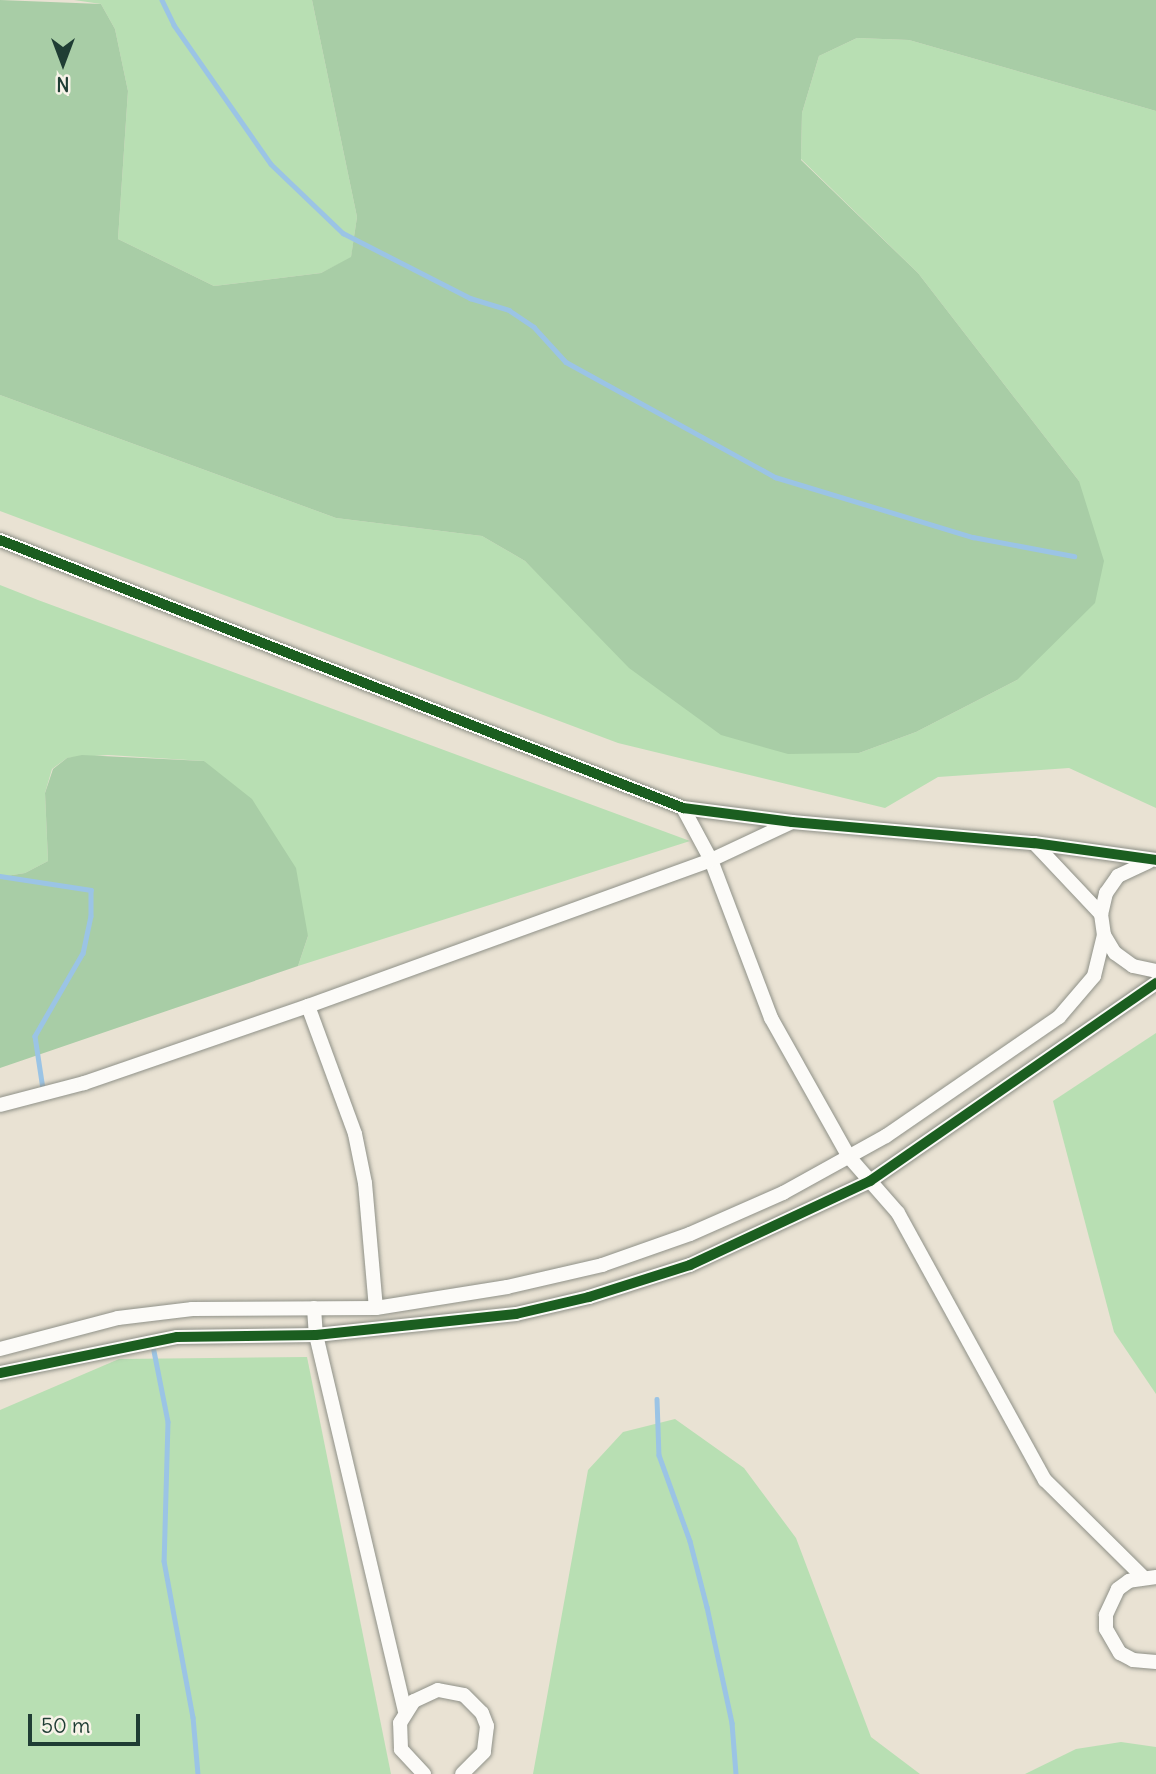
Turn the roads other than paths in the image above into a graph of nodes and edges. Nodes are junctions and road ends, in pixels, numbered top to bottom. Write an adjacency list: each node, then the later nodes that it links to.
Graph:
1 (0, 540): 2 (street)
2 (683, 808): 3 (street); 5 (street)
3 (792, 822): 4 (street); 5 (street)
4 (1034, 843): 6 (street); 7 (street)
5 (711, 860): 11 (street); 13 (street)
6 (1156, 860): 7 (street)
7 (1101, 914): 8 (street)
8 (1104, 935): 9 (street); 13 (street)
9 (1156, 971)
10 (1156, 983): 14 (street)
11 (308, 1006): 12 (street); 16 (street)
12 (0, 1105)
13 (849, 1157): 14 (street); 16 (street)
14 (870, 1181): 17 (street); 20 (street)
15 (314, 1308): 16 (street); 17 (street); 18 (street)
16 (376, 1308)
17 (316, 1335): 19 (street); 22 (street)
18 (0, 1349)
19 (0, 1373)
20 (1150, 1577): 21 (street)
21 (1156, 1662)
22 (405, 1711): 23 (street); 24 (street)
23 (424, 1774)
24 (462, 1774)

